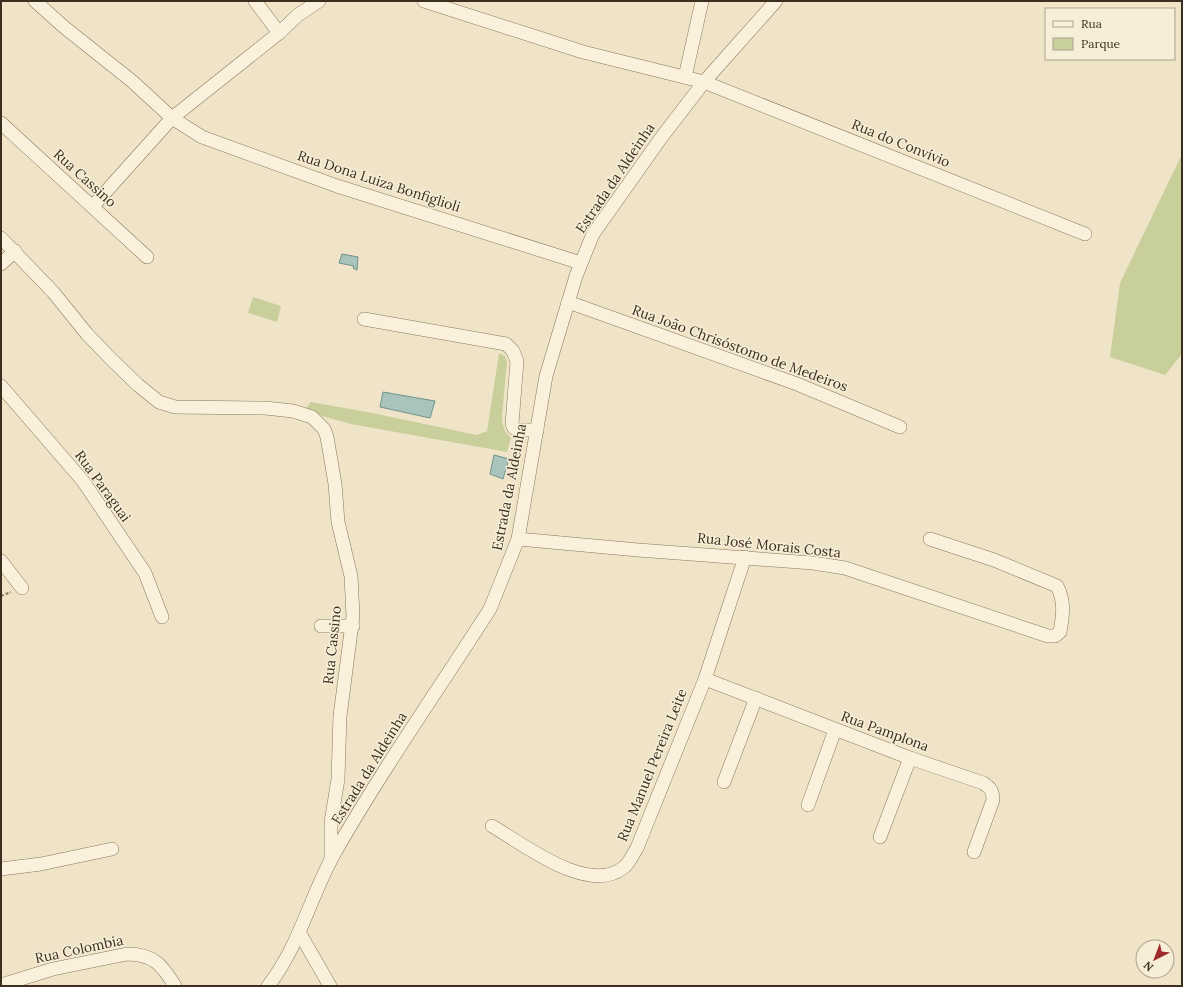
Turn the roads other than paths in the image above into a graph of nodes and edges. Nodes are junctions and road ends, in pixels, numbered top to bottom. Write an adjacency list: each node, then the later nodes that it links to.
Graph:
1 (35, 1): 10 (street, Rua Dona Luiza Bonfiglioli)
2 (255, 1): 7 (street)
3 (319, 1): 7 (street)
4 (424, 1): 8 (street, Rua do Convívio)
5 (702, 1): 8 (street)
6 (776, 1): 9 (street, Estrada da Aldeinha)
7 (279, 33): 10 (street)
8 (685, 76): 9 (street, Rua do Convívio)
9 (704, 82): 13 (street, Rua do Convívio); 17 (street, Estrada da Aldeinha)
10 (172, 118): 12 (street); 17 (street, Rua Dona Luiza Bonfiglioli)
11 (1, 123): 12 (street, Rua Cassino)
12 (93, 206): 16 (street, Rua Cassino)
13 (1085, 234)
14 (1, 238): 15 (street, Rua Cassino)
15 (15, 250): 18 (street); 31 (street, Rua Cassino)
16 (147, 257)
17 (581, 263): 19 (street, Estrada da Aldeinha)
18 (1, 264)
19 (568, 302): 22 (street, Rua João Chrisóstomo de Medeiros); 23 (street, Estrada da Aldeinha)
20 (364, 319): 23 (street)
21 (1, 386): 29 (street, Rua Paraguai)
22 (900, 426)
23 (537, 430): 24 (street, Estrada da Aldeinha)
24 (518, 539): 26 (street, Rua José Morais Costa); 42 (street, Estrada da Aldeinha)
25 (930, 539): 26 (street, Rua José Morais Costa)
26 (745, 558): 32 (street, Rua Manuel Pereira Leite)
27 (1, 561): 28 (street)
28 (22, 588)
29 (162, 617)
30 (321, 626): 31 (street)
31 (353, 626): 42 (street, Rua Cassino)
32 (705, 679): 33 (street, Rua Pamplona); 38 (street, Rua Manuel Pereira Leite)
33 (756, 698): 34 (street, Rua Pamplona); 36 (street)
34 (836, 730): 35 (street, Rua Pamplona); 37 (street)
35 (910, 758): 39 (street); 41 (street, Rua Pamplona)
36 (724, 782)
37 (808, 805)
38 (492, 826)
39 (880, 837)
40 (112, 849): 43 (street)
41 (974, 852)
42 (331, 861): 44 (street, Estrada da Aldeinha)
43 (1, 869)
44 (299, 932): 47 (street, Estrada da Aldeinha); 48 (street)
45 (1, 985): 46 (street, Rua Colombia)
46 (175, 986)
47 (268, 986)
48 (330, 986)

